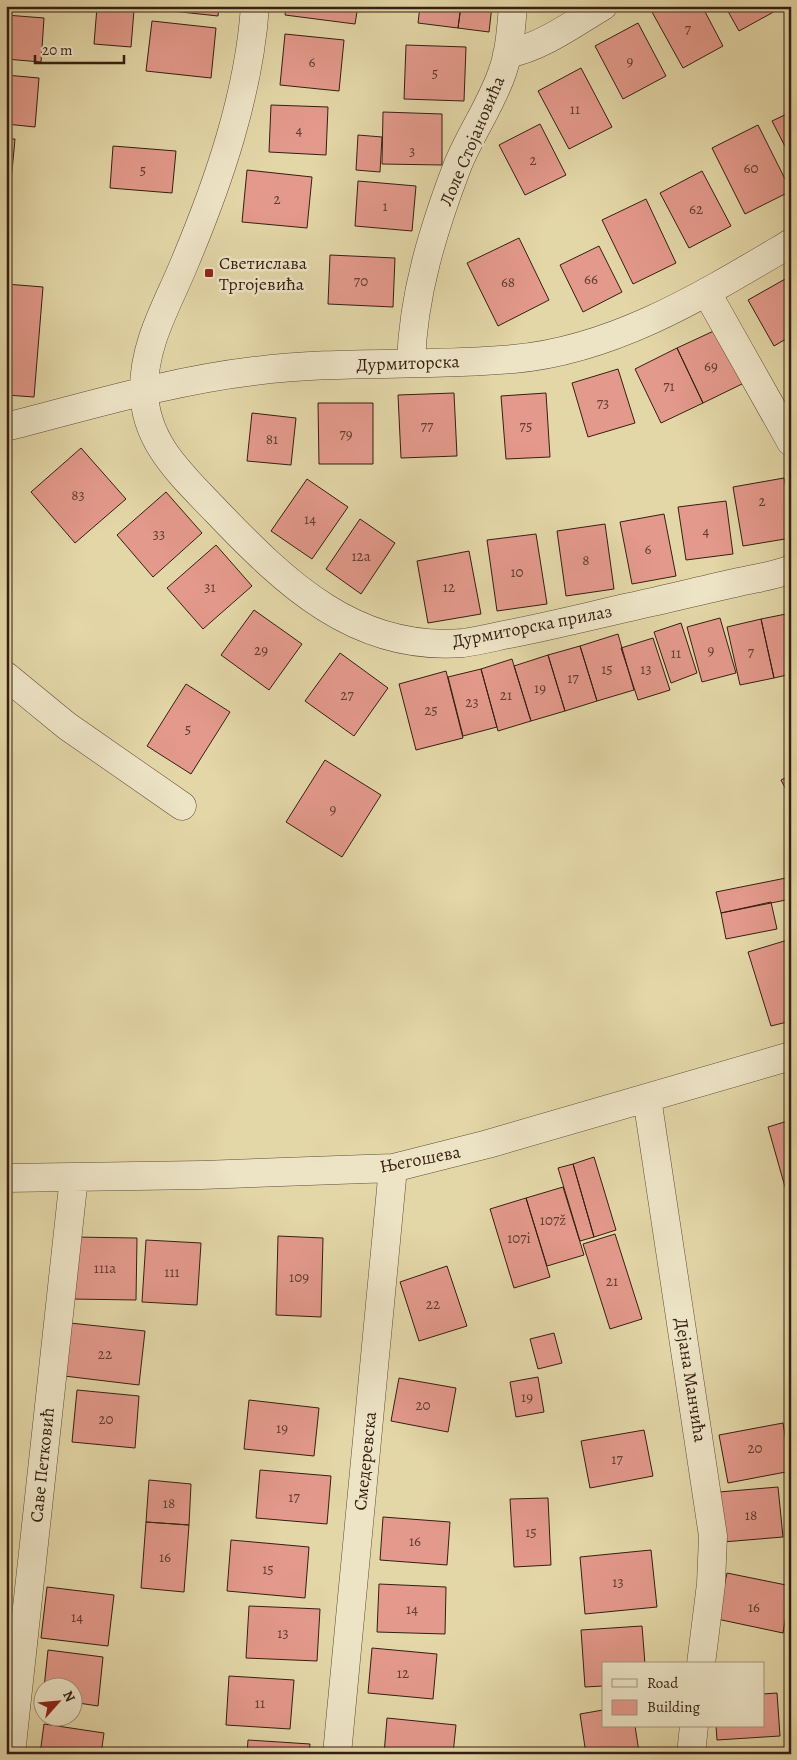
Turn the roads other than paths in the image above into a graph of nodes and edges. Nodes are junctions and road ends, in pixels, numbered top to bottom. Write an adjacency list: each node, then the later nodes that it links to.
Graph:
1 (255, 6): 8 (street)
2 (513, 6): 4 (street, Лоле Стојановића)
3 (603, 6): 4 (street)
4 (507, 54): 7 (street, Лоле Стојановића)
5 (791, 243): 6 (street, Дурмиторска)
6 (707, 293): 7 (street, Дурмиторска); 10 (street)
7 (411, 363): 8 (street, Дурмиторска)
8 (144, 392): 9 (street, Дурмиторска); 11 (street, Дурмиторска прилаз)
9 (6, 427)
10 (791, 442)
11 (791, 569)
12 (6, 676): 13 (street)
13 (182, 806)
14 (791, 1056): 15 (street, Његошева)
15 (648, 1098): 16 (street, Његошева); 19 (street, Дејана Манчића)
16 (393, 1168): 17 (street, Његошева); 22 (street, Смедеревска)
17 (74, 1177): 18 (street, Његошева); 21 (street, Саве Петковић)
18 (6, 1178)
19 (701, 1662)
20 (694, 1728): 23 (street)
21 (11, 1754)
22 (336, 1754)
23 (691, 1754)

